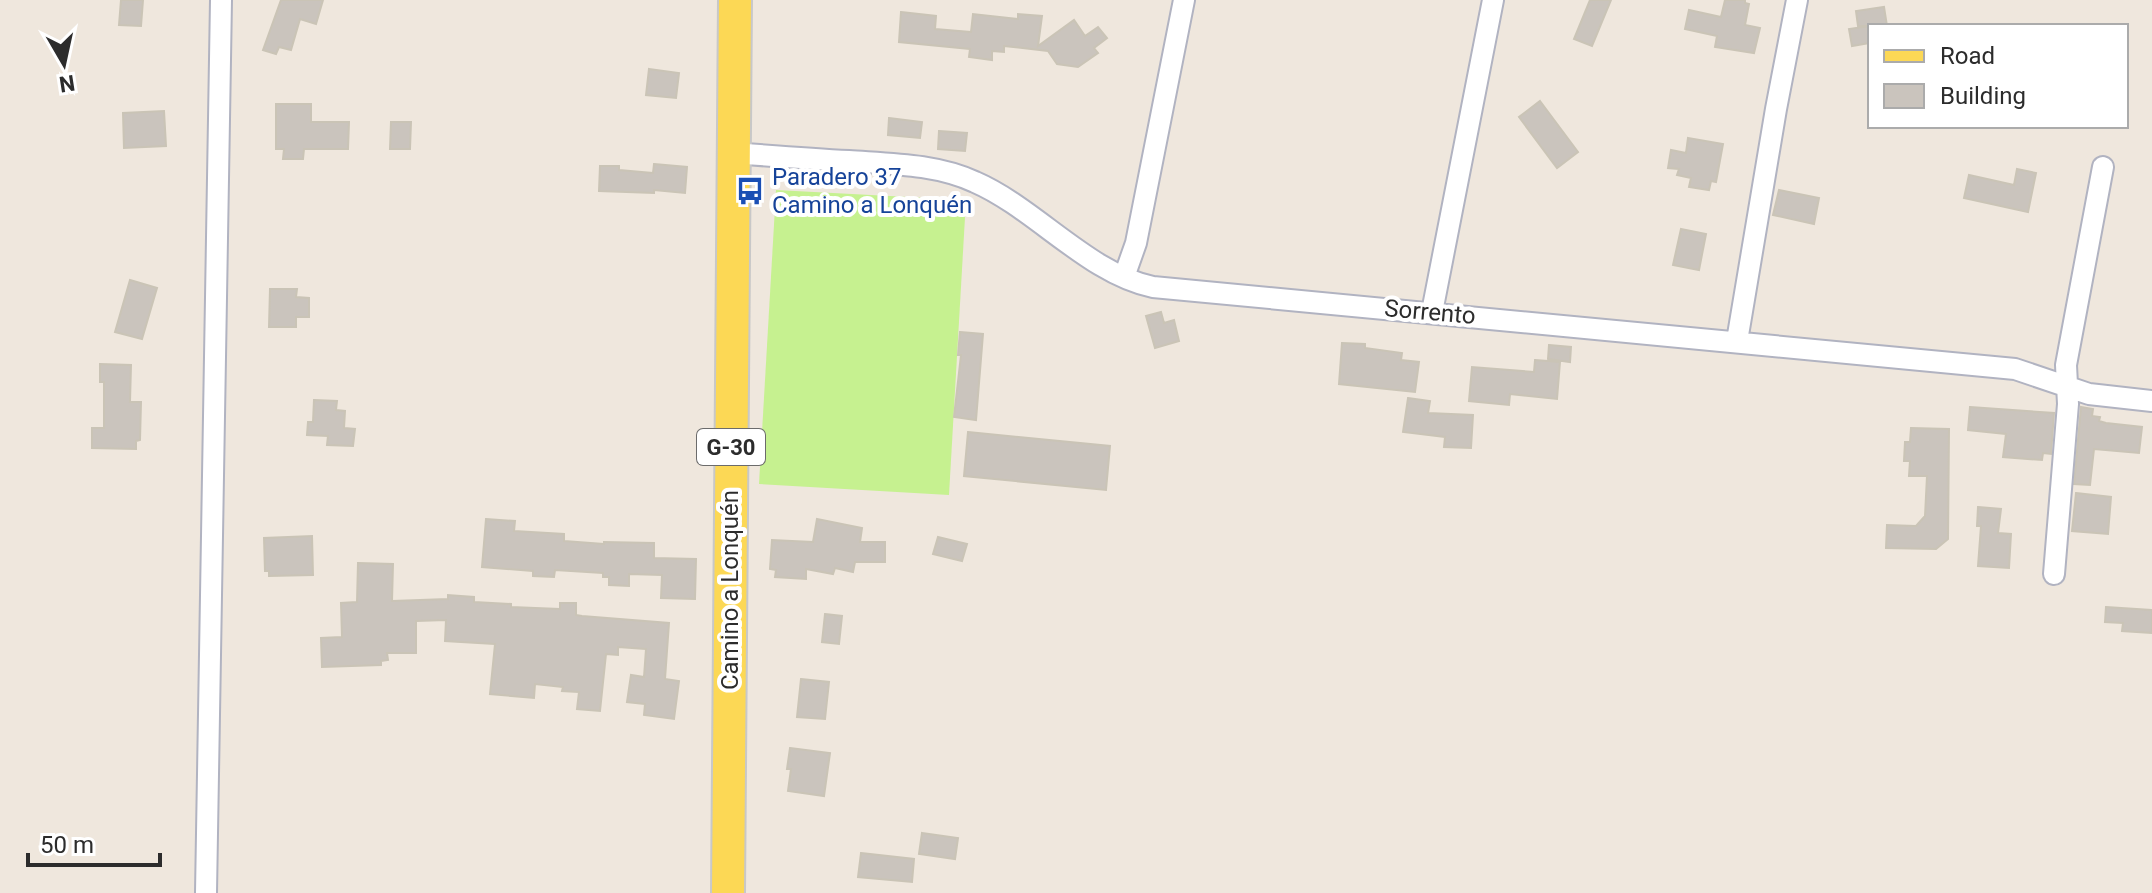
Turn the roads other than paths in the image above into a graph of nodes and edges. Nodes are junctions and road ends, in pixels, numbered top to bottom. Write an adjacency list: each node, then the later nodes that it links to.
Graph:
1 (221, 0): 14 (street)
2 (735, 0): 6 (main road, Camino a Lonquén / G-30)
3 (1184, 0): 8 (street)
4 (1493, 0): 9 (street)
5 (1797, 0): 10 (street)
6 (733, 153): 8 (street, Sorrento); 15 (main road, Camino a Lonquén / G-30)
7 (2103, 167): 11 (street)
8 (1124, 277): 9 (street, Sorrento)
9 (1432, 312): 10 (street, Sorrento)
10 (1737, 341): 11 (street, Sorrento)
11 (2067, 386): 12 (street, Sorrento); 13 (street)
12 (2152, 401)
13 (2054, 574)
14 (206, 893)
15 (728, 893)

